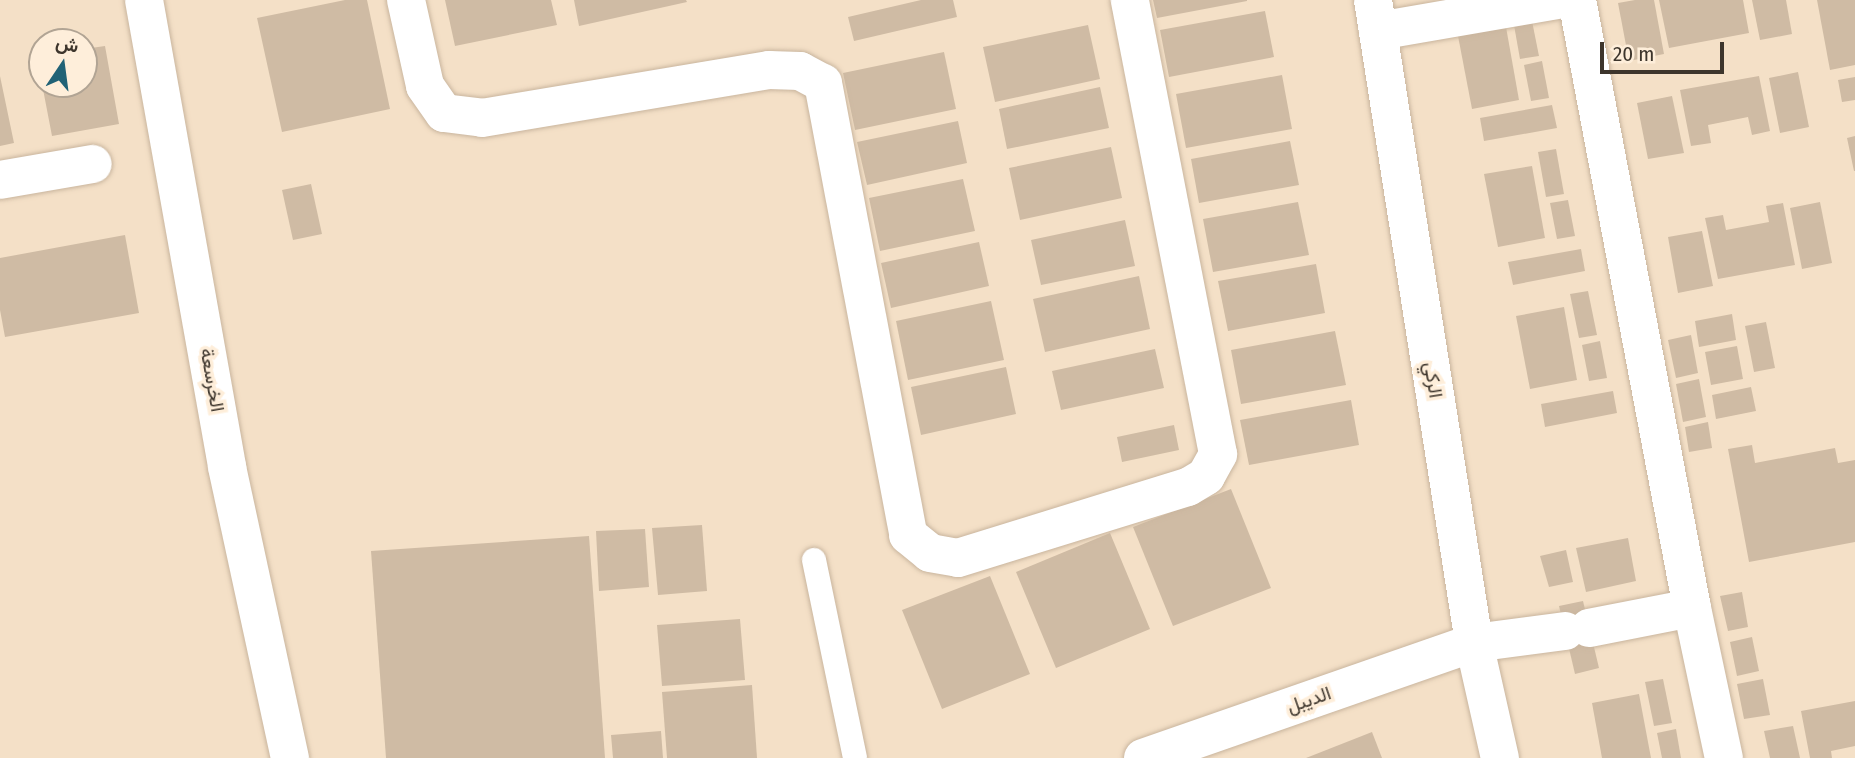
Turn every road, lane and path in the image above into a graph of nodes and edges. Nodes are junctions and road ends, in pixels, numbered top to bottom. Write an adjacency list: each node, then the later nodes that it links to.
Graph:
1 (144, 0): 12 (street, الخرسعة)
2 (406, 0): 3 (street)
3 (1130, 0)
4 (1557, 0): 6 (street)
5 (1577, 0): 10 (street)
6 (1376, 15): 11 (street, الركي)
7 (93, 163): 8 (street)
8 (0, 180)
9 (814, 560): 13 (lane)
10 (1692, 608): 11 (street, الديبل); 16 (street)
11 (1474, 643): 14 (street, الديبل); 15 (street, الركي)
12 (290, 758)
13 (855, 758)
14 (1143, 758)
15 (1500, 758)
16 (1724, 758)

